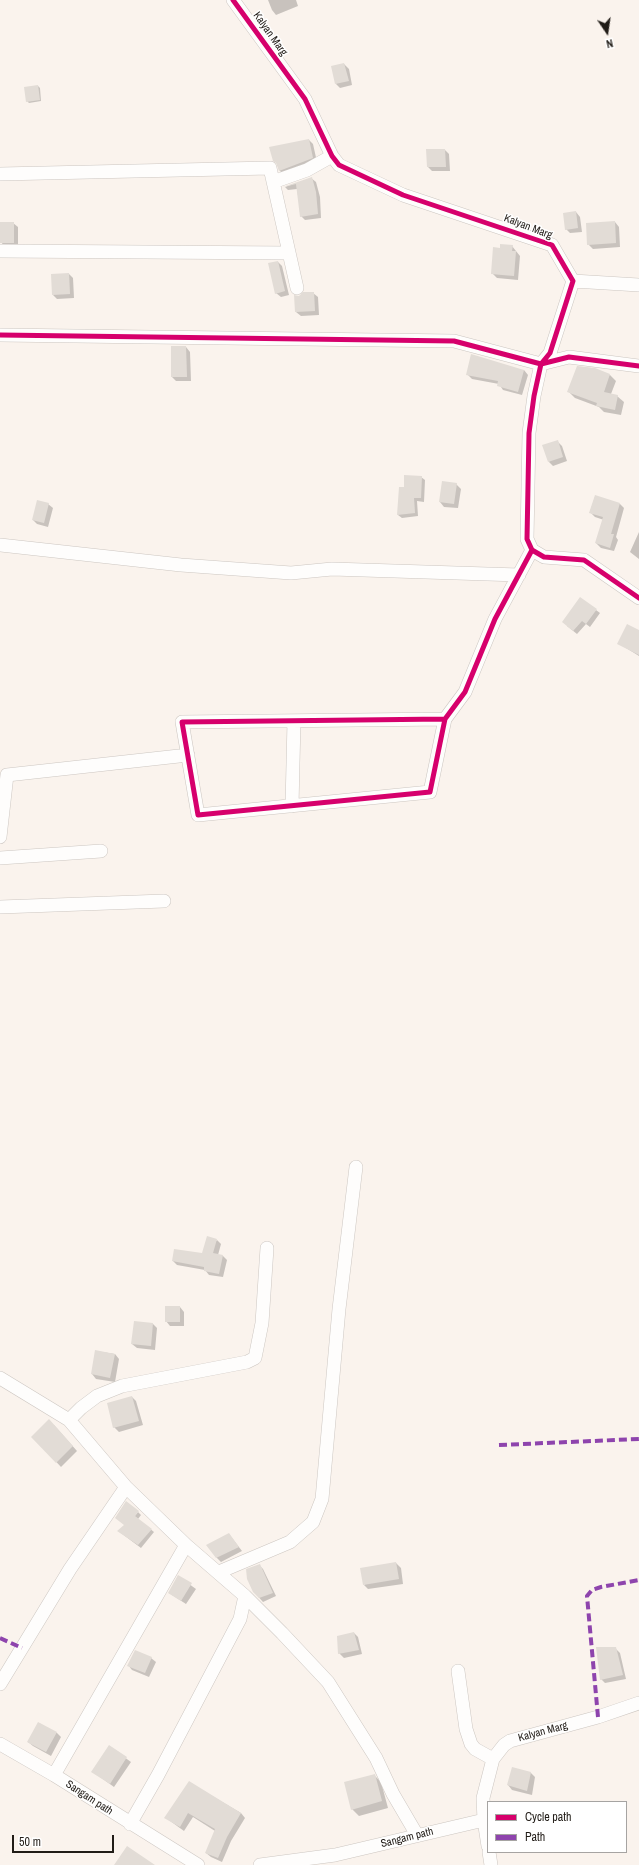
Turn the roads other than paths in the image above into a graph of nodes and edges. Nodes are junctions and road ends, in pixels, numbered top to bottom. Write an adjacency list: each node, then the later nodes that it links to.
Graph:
1 (233, 0): 2 (street, Kalyan Marg)
2 (332, 156): 4 (street); 7 (street, Kalyan Marg)
3 (0, 174): 4 (street)
4 (273, 182): 6 (street)
5 (0, 252): 6 (street)
6 (289, 253): 9 (street)
7 (573, 281): 8 (street); 11 (street)
8 (639, 285)
9 (297, 288)
10 (0, 335): 11 (street)
11 (541, 364): 12 (street); 14 (street)
12 (639, 366)
13 (0, 546): 15 (street)
14 (532, 550): 15 (street); 16 (street)
15 (519, 575): 17 (street)
16 (639, 598)
17 (445, 719): 18 (street); 20 (street)
18 (294, 721): 19 (street); 20 (street)
19 (188, 755): 20 (street); 21 (street)
20 (292, 806)
21 (0, 837)
22 (101, 851): 23 (street)
23 (0, 858)
24 (164, 901): 25 (street)
25 (0, 907)
26 (356, 1167): 32 (street)
27 (267, 1248): 29 (street)
28 (0, 1378): 29 (street)
29 (69, 1420): 30 (street)
30 (126, 1487): 31 (street); 35 (street)
31 (186, 1545): 32 (street); 39 (street)
32 (219, 1572): 33 (street)
33 (245, 1596): 41 (street); 42 (street)
34 (458, 1671): 38 (street)
35 (0, 1684)
36 (639, 1703): 38 (street, Kalyan Marg)
37 (0, 1744): 39 (street, Sangam path)
38 (493, 1759): 40 (street, Kalyan Marg)
39 (54, 1775): 41 (street, Sangam path)
40 (484, 1820): 42 (street, Sangam path); 43 (street, Kalyan Marg)
41 (130, 1824): 45 (street, Sangam path)
42 (417, 1835): 46 (street, Sangam path)
43 (487, 1840)
44 (489, 1853): 47 (street)
45 (198, 1865)
46 (260, 1865)
47 (491, 1865)

